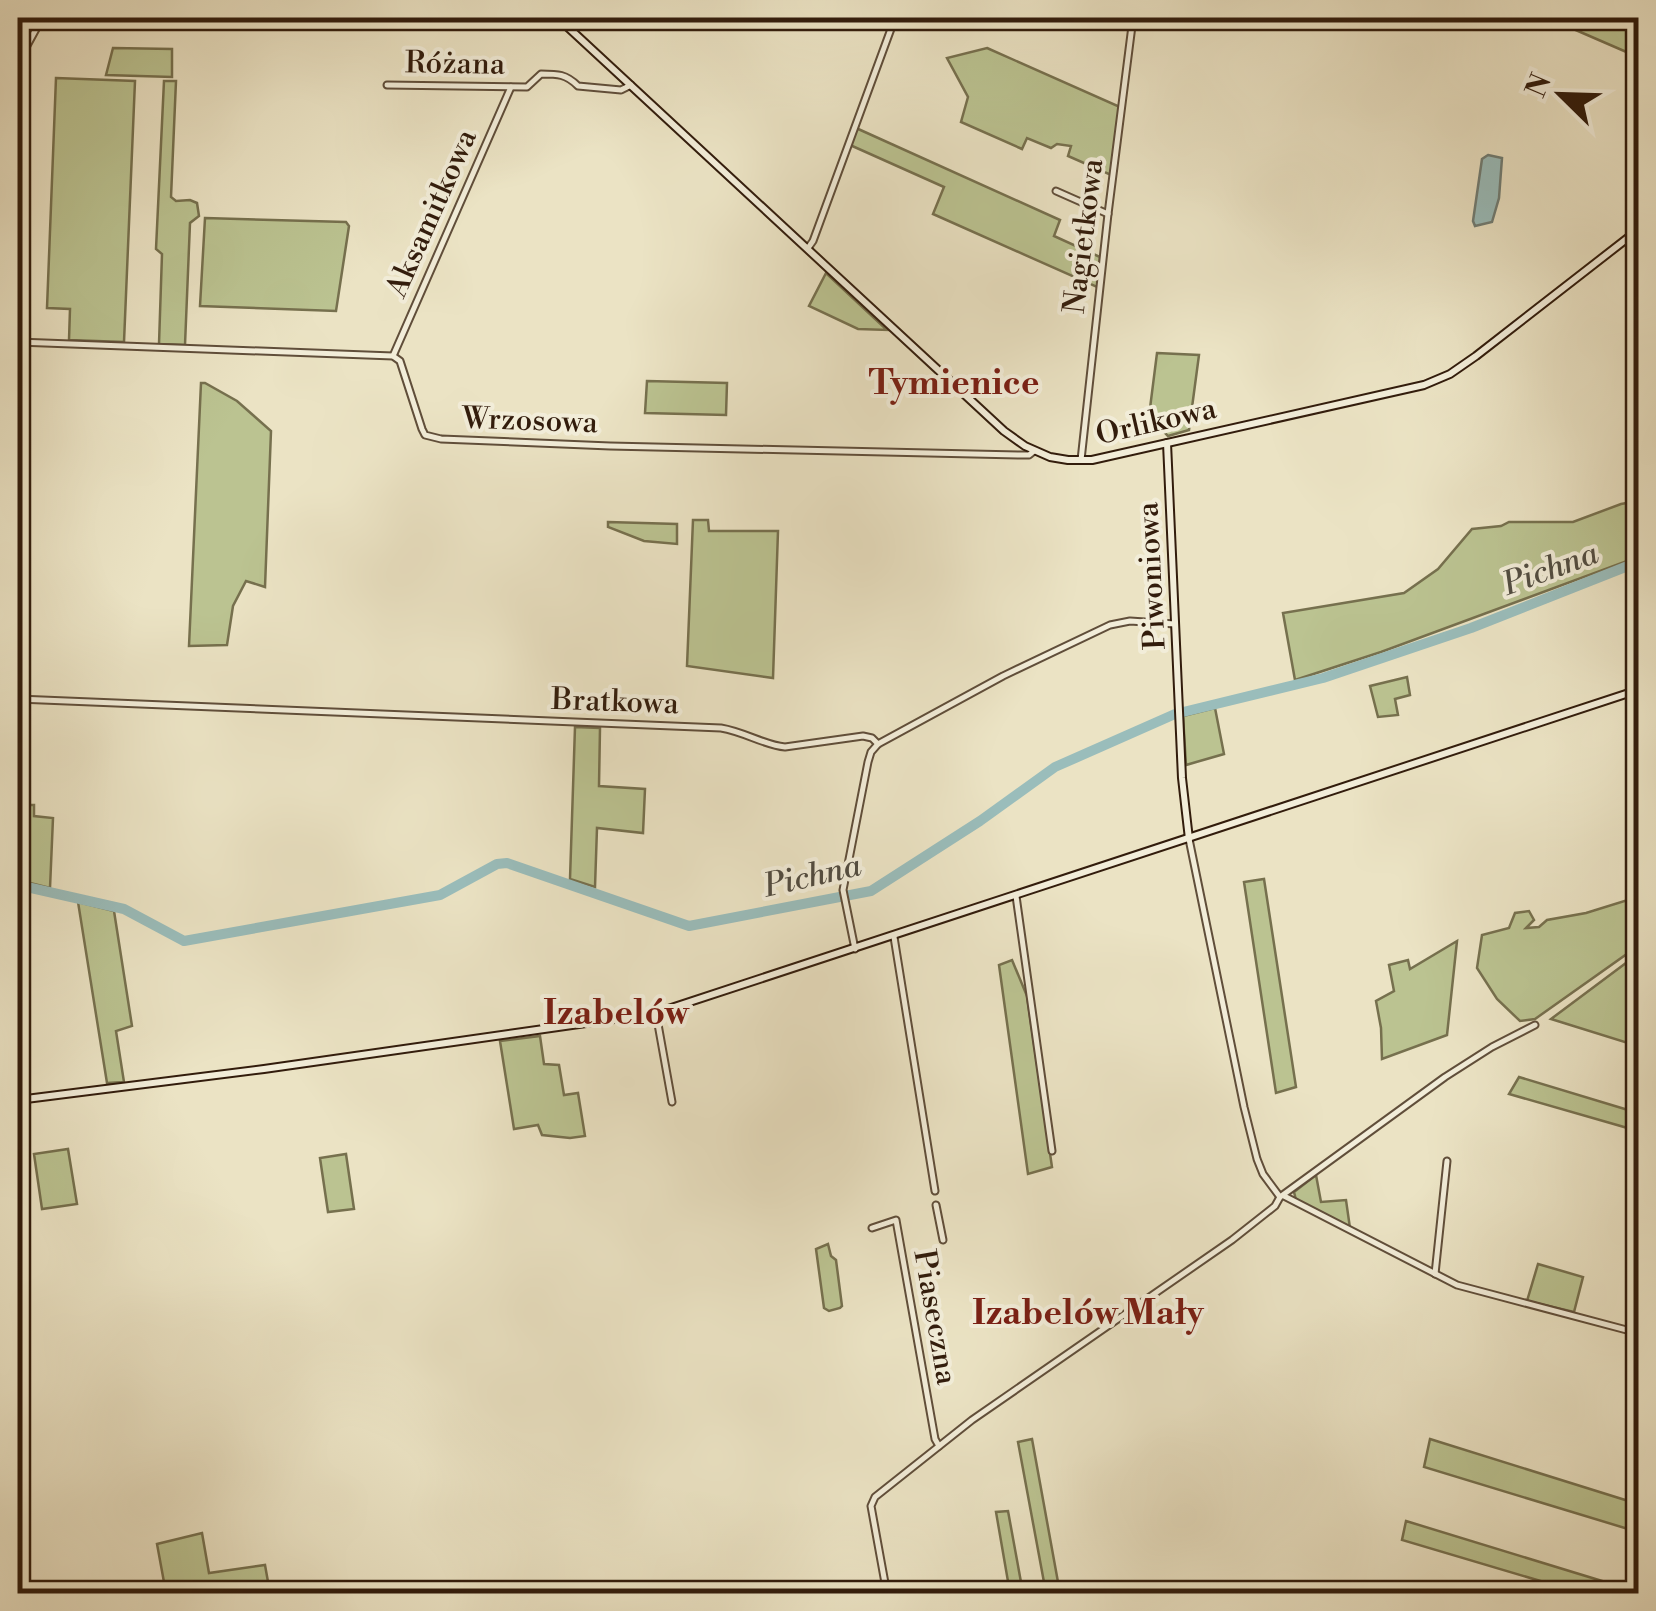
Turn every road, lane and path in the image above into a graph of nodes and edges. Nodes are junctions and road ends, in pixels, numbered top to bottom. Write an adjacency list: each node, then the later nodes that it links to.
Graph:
1 (42, 18): 5 (street)
2 (558, 18): 7 (street, Orlikowa)
3 (894, 18): 12 (street)
4 (1133, 18): 10 (street, Nagietkowa)
5 (18, 62)
6 (387, 84): 8 (street, Różana)
7 (631, 86): 8 (street, Różana); 12 (street, Orlikowa)
8 (510, 87): 14 (street, Aksamitkowa)
9 (1056, 191): 10 (street)
10 (1108, 214): 17 (street, Nagietkowa)
11 (1638, 230): 15 (street, Orlikowa)
12 (808, 248): 16 (street, Orlikowa)
13 (18, 342): 14 (street)
14 (393, 356): 16 (street, Wrzosowa)
15 (1167, 443): 17 (street, Orlikowa); 18 (street, Piwoniowa)
16 (1034, 451): 17 (street, Orlikowa)
17 (1081, 460)
18 (1175, 624): 21 (street); 22 (street, Piwoniowa)
19 (1638, 690): 22 (street)
20 (18, 699): 21 (street, Bratkowa)
21 (878, 744): 25 (street)
22 (1189, 839): 23 (street); 33 (street)
23 (1016, 896): 24 (street); 30 (street)
24 (894, 936): 25 (street); 32 (street)
25 (855, 949): 26 (street)
26 (656, 1014): 28 (street); 29 (street)
27 (1535, 1025): 33 (street)
28 (18, 1100)
29 (672, 1102)
30 (1052, 1151)
31 (1447, 1161): 37 (street)
32 (934, 1190)
33 (1282, 1197): 37 (street); 39 (street)
34 (936, 1205): 36 (street)
35 (872, 1228): 39 (street, Piaseczna)
36 (943, 1240)
37 (1435, 1274): 38 (street)
38 (1638, 1333)
39 (939, 1446): 40 (street)
40 (887, 1594)

